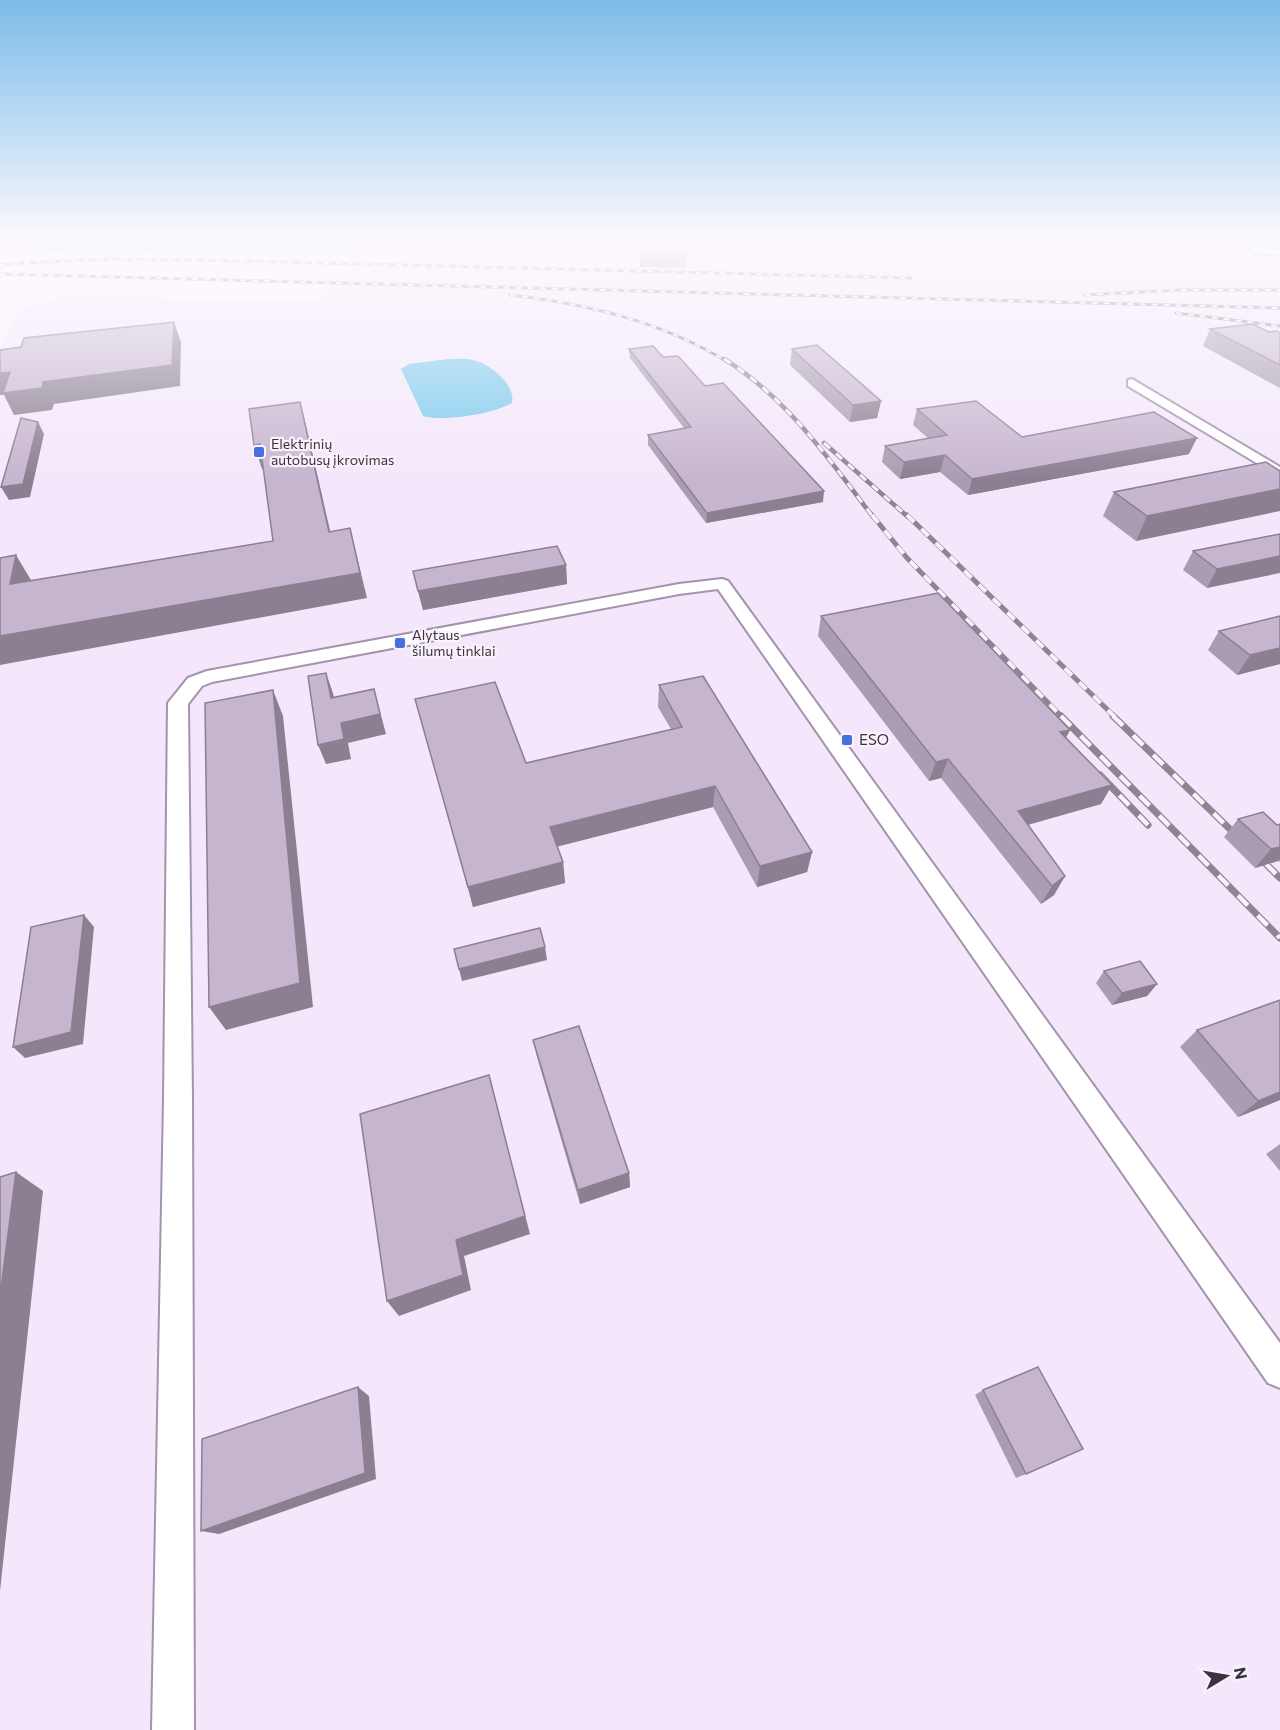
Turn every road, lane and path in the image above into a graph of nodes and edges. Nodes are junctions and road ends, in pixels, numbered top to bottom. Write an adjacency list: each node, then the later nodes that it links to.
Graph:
1 (1132, 383): 2 (street)
2 (1280, 473)
3 (1280, 1371): 4 (street)
4 (173, 1730)

